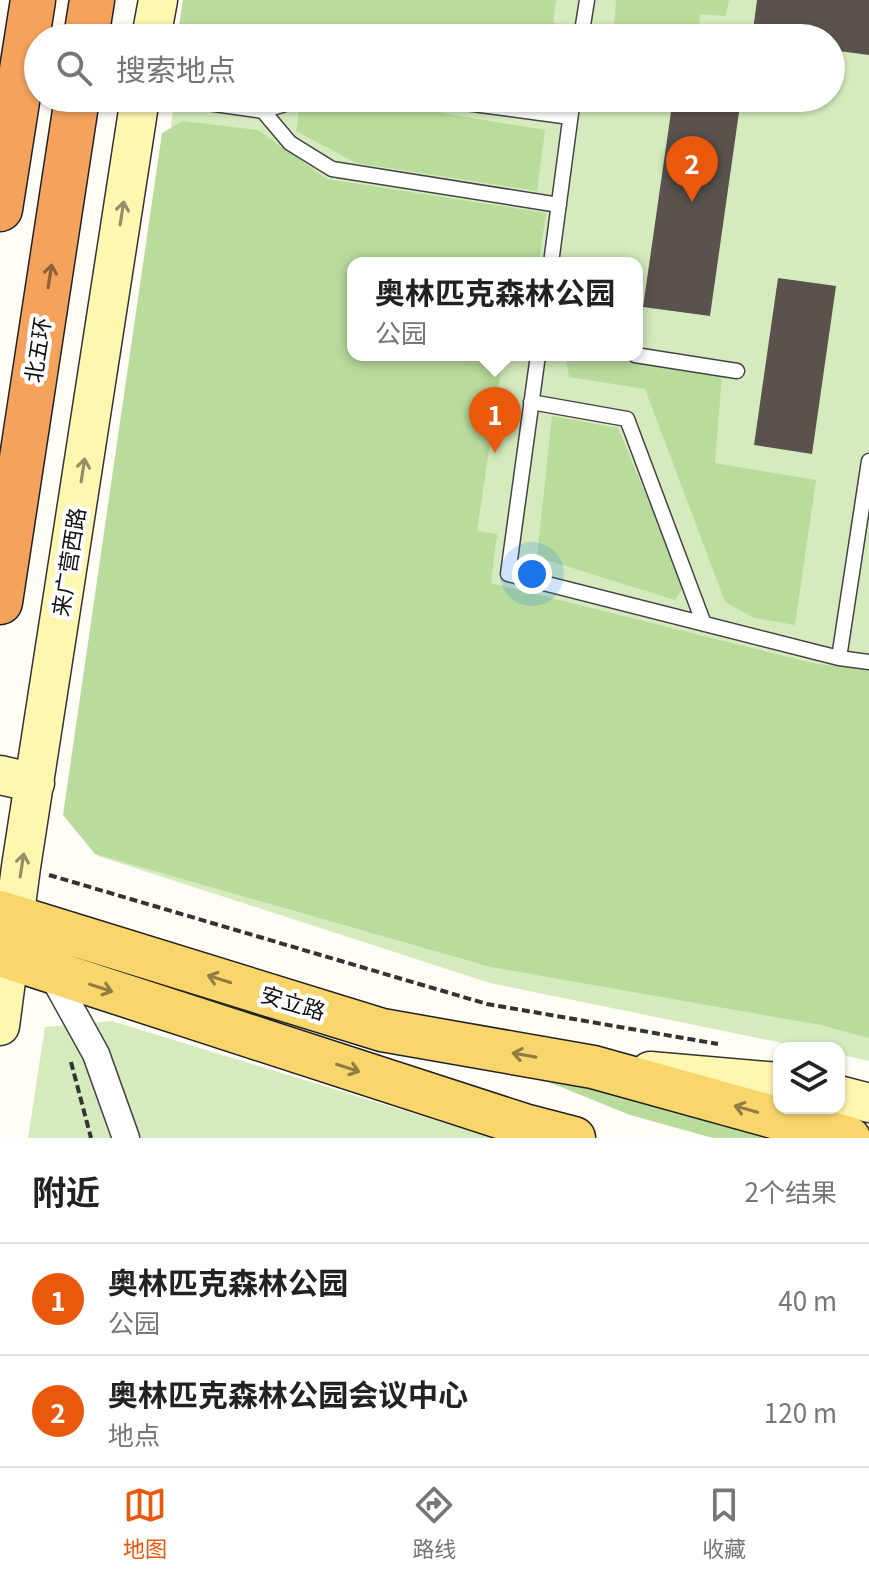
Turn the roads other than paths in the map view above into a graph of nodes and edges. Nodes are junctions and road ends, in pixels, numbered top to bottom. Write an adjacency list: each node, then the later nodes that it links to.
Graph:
1 (92, 0): 4 (highway)
2 (158, 0): 5 (street)
3 (587, 0): 6 (lane)
4 (88, 24)
5 (154, 24)
6 (583, 24)
7 (24, 38): 14 (highway)
8 (24, 56): 17 (highway)
9 (75, 112): 24 (highway, 北五环, one-way to 9)
10 (137, 112): 28 (street, 来广营西路, one-way to 10)
11 (264, 112): 16 (lane)
12 (533, 112): 15 (lane)
13 (571, 112): 15 (lane)
14 (0, 114)
15 (570, 117): 16 (lane)
16 (559, 205): 18 (lane)
17 (0, 209)
18 (552, 257)
19 (643, 356): 21 (lane)
20 (537, 361): 22 (lane)
21 (737, 371)
22 (531, 402): 25 (lane); 25 (lane)
23 (869, 461): 26 (lane)
24 (0, 602)
25 (704, 624): 26 (lane)
26 (839, 658): 27 (lane)
27 (869, 662)
28 (17, 779): 29 (street, 来广营西路, one-way to 28)
29 (7, 914): 30 (street, 来广营西路); 33 (main road, 安立路, one-way to 29)
30 (4, 957): 31 (main road, 安立路); 32 (street, 来广营西路)
31 (50, 971): 37 (main road, 安立路, one-way to 37); 38 (street)
32 (0, 1026)
33 (593, 1067): 34 (street, 安立路); 40 (main road, 安立路, one-way to 33)
34 (773, 1082)
35 (845, 1097): 36 (street)
36 (869, 1103)
37 (541, 1131): 39 (main road, 安立路)
38 (126, 1138)
39 (574, 1138)
40 (849, 1138)

